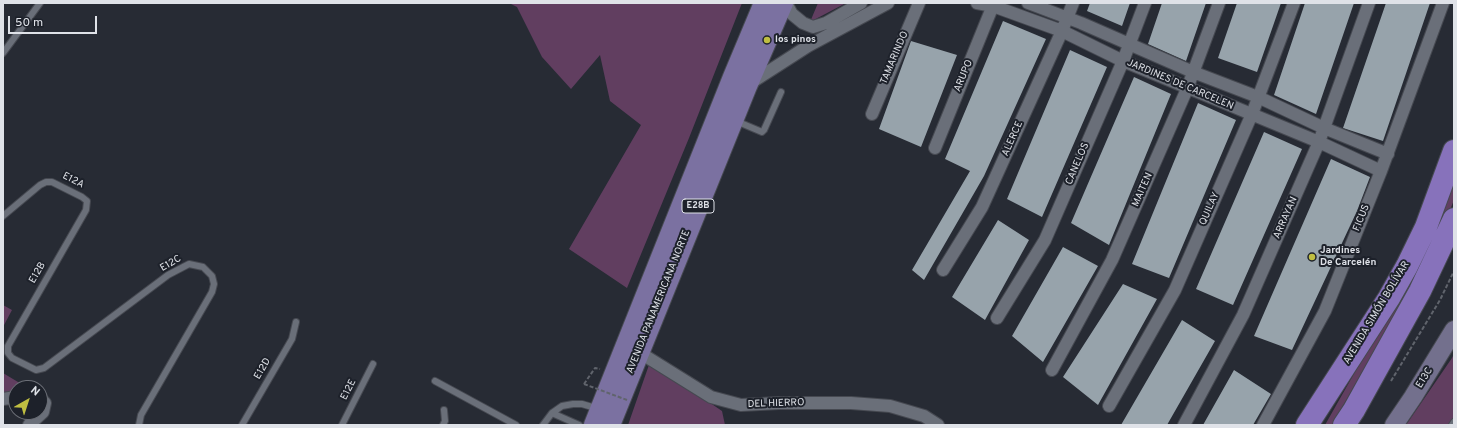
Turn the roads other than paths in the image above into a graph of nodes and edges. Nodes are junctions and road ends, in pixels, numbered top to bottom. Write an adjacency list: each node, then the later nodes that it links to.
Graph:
1 (40, 3): 19 (lane)
2 (764, 3): 43 (main road, AVENIDA PANAMERICANA NORTE / E28B)
3 (785, 3): 4 (street); 22 (main road, AVENIDA PANAMERICANA NORTE / E28B)
4 (861, 3)
5 (888, 3): 22 (street)
6 (919, 3): 26 (street, TAMARINDO)
7 (977, 3): 15 (street, JARDINES DE CARCELEN)
8 (1028, 3): 16 (street, JARDINES DE CARCELEN)
9 (1073, 3): 16 (street, ALERCE)
10 (1145, 3): 18 (street, CANELOS)
11 (1219, 3): 21 (street, MAITEN)
12 (1294, 3): 25 (street, QUILAY)
13 (1369, 3): 29 (street, ARRAYAN)
14 (1443, 3): 33 (street, FICUS)
15 (993, 5): 17 (street, JARDINES DE CARCELEN); 31 (street, ARUPO)
16 (1067, 18): 17 (street, ALERCE); 18 (street, JARDINES DE CARCELEN)
17 (1062, 31): 20 (street, JARDINES DE CARCELEN); 38 (street, ALERCE)
18 (1129, 45): 20 (street, CANELOS); 21 (street, JARDINES DE CARCELEN)
19 (3, 53)
20 (1123, 61): 23 (street, JARDINES DE CARCELEN); 39 (street, CANELOS)
21 (1193, 72): 23 (street, MAITEN); 25 (street, JARDINES DE CARCELEN)
22 (747, 86): 28 (main road, AVENIDA PANAMERICANA NORTE / E28B)
23 (1187, 89): 27 (street, JARDINES DE CARCELEN); 45 (street, MAITEN)
24 (781, 92): 28 (lane)
25 (1258, 97): 27 (street, QUILAY); 29 (street, JARDINES DE CARCELEN)
26 (872, 114)
27 (1252, 114): 30 (street, JARDINES DE CARCELEN); 47 (street, QUILAY)
28 (733, 120): 43 (main road, AVENIDA PANAMERICANA NORTE / E28B)
29 (1324, 128): 30 (street, ARRAYAN); 33 (street, JARDINES DE CARCELEN)
30 (1319, 142): 34 (street, JARDINES DE CARCELEN); 60 (street, ARRAYAN)
31 (935, 148)
32 (1454, 151): 62 (highway, AVENIDA SIMÓN BOLÍVAR)
33 (1388, 154): 34 (street, FICUS)
34 (1382, 170): 61 (street, FICUS)
35 (86, 210): 36 (lane, E12A); 42 (lane, E12B)
36 (3, 216)
37 (1454, 219): 63 (highway)
38 (943, 270)
39 (998, 318)
40 (296, 322): 53 (lane, E12D)
41 (1454, 330): 64 (street, E13C)
42 (8, 346): 52 (lane, E12C)
43 (633, 349): 50 (main road, AVENIDA PANAMERICANA NORTE / E28B); 59 (street, DEL HIERRO)
44 (373, 364): 54 (lane, E12E)
45 (1052, 370)
46 (435, 381): 56 (lane)
47 (1109, 406)
48 (444, 410): 55 (lane)
49 (552, 413): 50 (lane); 57 (lane); 58 (lane)
50 (601, 420)
51 (1454, 422): 65 (lane)
52 (140, 425)
53 (242, 425)
54 (342, 425)
55 (443, 425)
56 (516, 425)
57 (543, 425)
58 (579, 425)
59 (938, 425)
60 (1184, 425)
61 (1263, 425)
62 (1307, 425)
63 (1344, 425)
64 (1394, 425)
65 (1452, 425)

